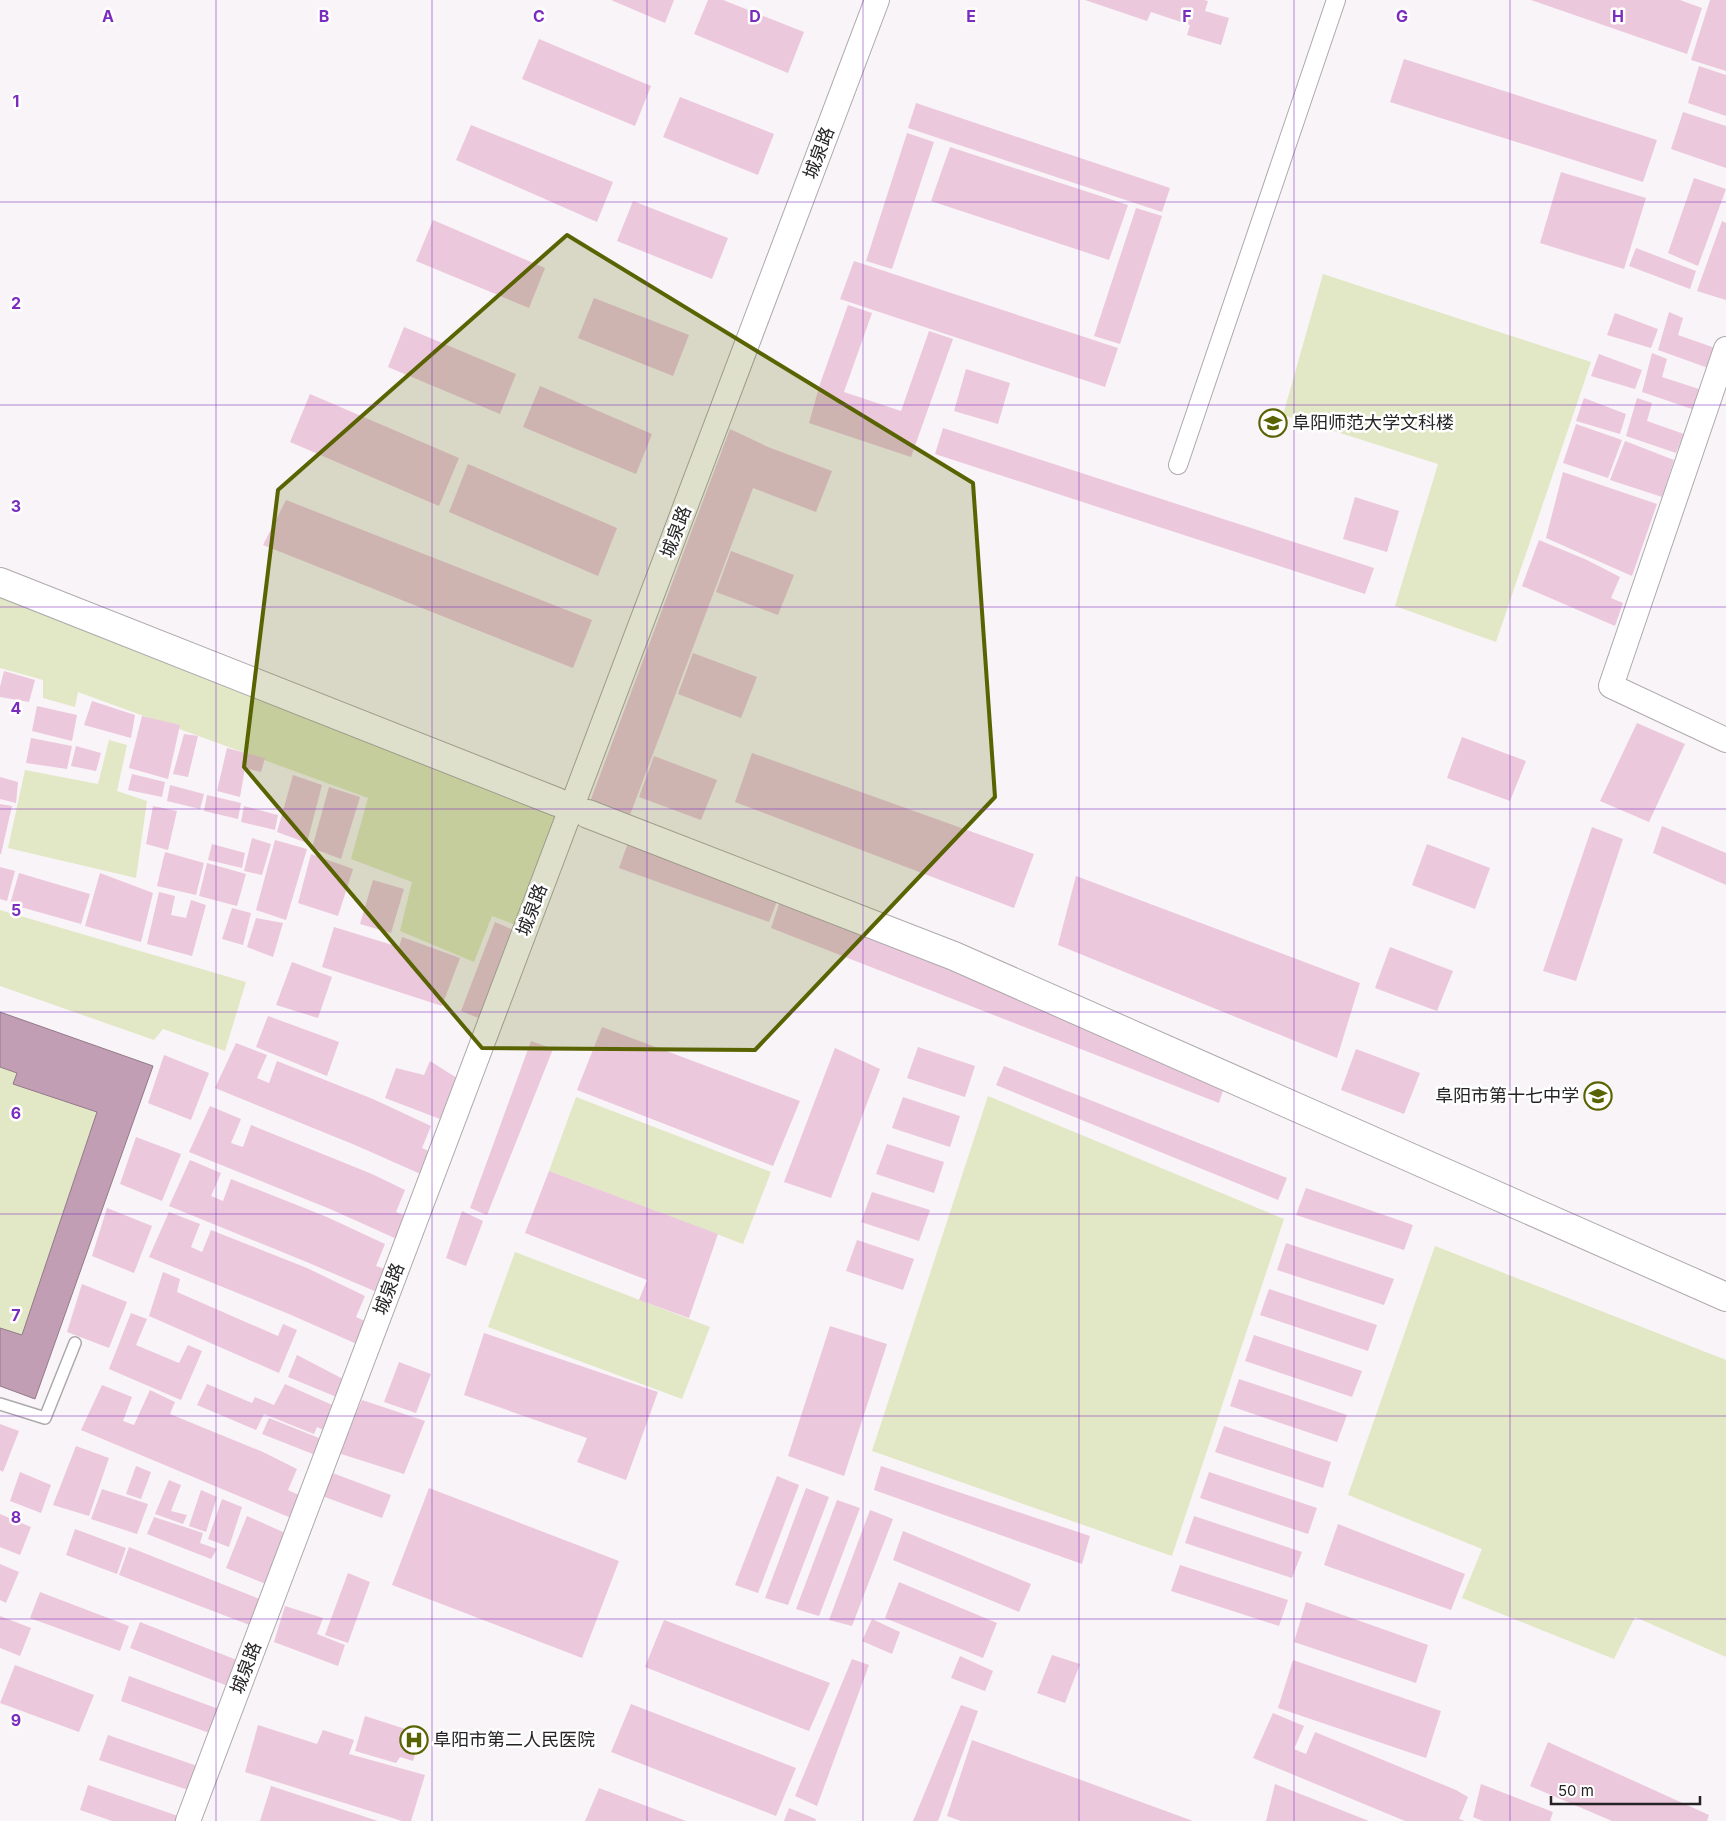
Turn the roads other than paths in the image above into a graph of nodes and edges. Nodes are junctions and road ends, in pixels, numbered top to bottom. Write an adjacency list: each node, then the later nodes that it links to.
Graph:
1 (877, 0): 12 (street, 城泉路)
2 (1336, 0): 4 (street)
3 (1726, 349): 6 (street)
4 (1178, 465)
5 (0, 582): 7 (main road)
6 (1726, 740)
7 (557, 802)
8 (588, 814): 9 (main road)
9 (1726, 1297)
10 (75, 1343): 11 (lane)
11 (0, 1404)
12 (188, 1821)

